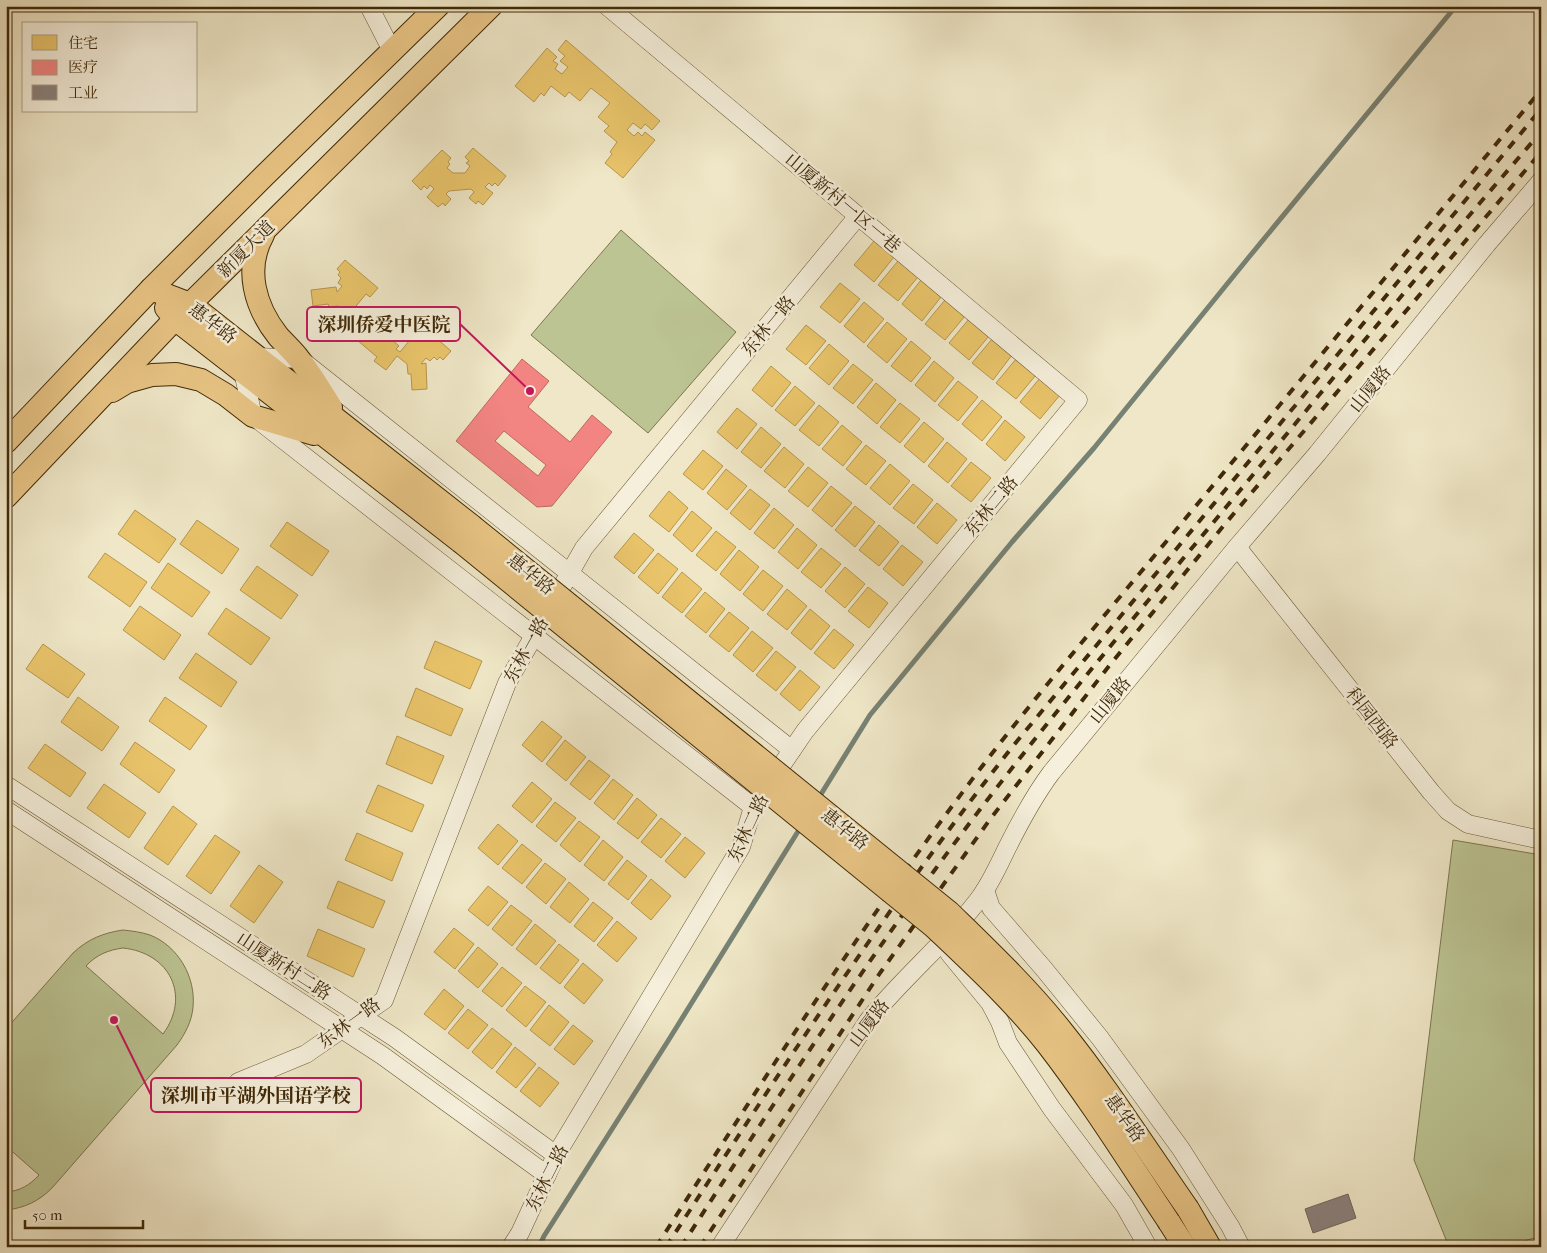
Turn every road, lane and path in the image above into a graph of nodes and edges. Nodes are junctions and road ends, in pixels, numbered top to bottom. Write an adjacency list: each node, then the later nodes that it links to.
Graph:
1 (369, 6): 5 (street)
2 (438, 6): 5 (main road)
3 (491, 6): 8 (main road, 新厦大道)
4 (607, 6): 7 (street, 山厦新村一区一巷)
5 (392, 51): 9 (main road)
6 (1541, 181): 21 (street, 山厦路)
7 (858, 216): 15 (street, 山厦新村一区一巷); 22 (street, 东林一路)
8 (269, 226): 10 (main road, 新厦大道); 12 (main road)
9 (151, 290): 10 (main road, 惠华路); 11 (main road, 惠华路); 18 (main road)
10 (190, 304): 11 (main road, 新厦大道); 13 (main road, 惠华路)
11 (174, 320): 13 (main road, 惠华路); 14 (main road, 新厦大道)
12 (300, 359): 13 (street); 17 (main road); 22 (street)
13 (250, 365): 16 (street); 17 (main road, 惠华路)
14 (100, 398): 16 (main road); 19 (main road, 新厦大道)
15 (1078, 400): 24 (street, 东林二路)
16 (253, 416): 17 (main road); 23 (street)
17 (334, 431): 20 (main road, 惠华路)
18 (6, 442)
19 (6, 497)
20 (467, 534): 39 (main road, 惠华路, bridge); 40 (main road, 惠华路, bridge)
21 (1237, 547): 28 (street, 科园西路); 29 (street, 山厦路)
22 (570, 574): 23 (street, 东林一路); 24 (street)
23 (534, 636): 26 (street); 31 (street, 东林一路)
24 (792, 750): 26 (street, 东林二路)
25 (6, 785): 31 (street, 山厦新村二路)
26 (753, 807): 34 (street, 东林二路)
27 (6, 810): 32 (street, 山厦新村二路)
28 (1541, 840)
29 (985, 890): 30 (street, 山厦路); 41 (street)
30 (941, 942): 37 (street, 山厦路); 38 (street)
31 (361, 1016): 32 (street, 东林一路); 34 (street, 山厦新村二路)
32 (342, 1029): 33 (street, 东林一路); 35 (street, 山厦新村二路)
33 (238, 1082)
34 (556, 1156): 35 (street, 东林二路)
35 (547, 1175): 36 (street, 东林二路)
36 (511, 1247)
37 (720, 1247)
38 (1148, 1247)
39 (1185, 1247)
40 (1210, 1247)
41 (1241, 1247)

